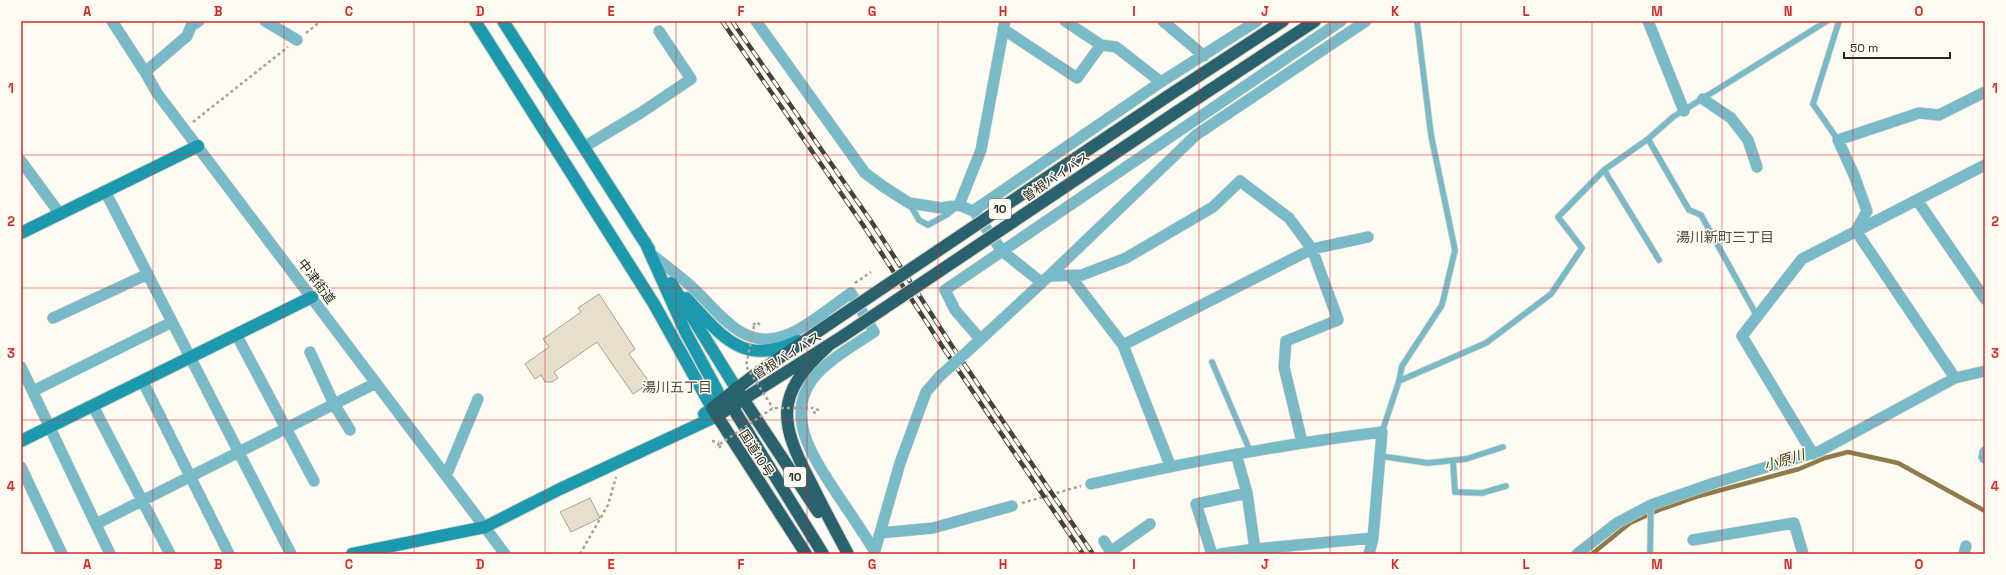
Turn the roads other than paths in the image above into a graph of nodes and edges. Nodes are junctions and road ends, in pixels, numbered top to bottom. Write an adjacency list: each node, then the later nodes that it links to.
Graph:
1 (112, 21): 23 (street, 中津街道)
2 (199, 21): 23 (street)
3 (265, 21): 20 (street)
4 (475, 21): 80 (street)
5 (503, 21): 31 (street)
6 (756, 21): 38 (street)
7 (1065, 21): 21 (street)
8 (1163, 21): 22 (street)
9 (1257, 21): 22 (street)
10 (1283, 21): 59 (highway, 曽根バイパス / 10, bridge)
11 (1315, 21): 62 (highway, 曽根バイパス / 10, bridge)
12 (1341, 21): 47 (street)
13 (1366, 21): 52 (street)
14 (1417, 21): 70 (lane)
15 (1648, 21): 27 (street)
16 (1827, 21): 26 (lane)
17 (1839, 21): 29 (lane)
18 (1004, 25): 21 (street); 39 (street)
19 (659, 31): 31 (street)
20 (297, 40)
21 (1101, 45): 24 (street)
22 (1204, 56): 24 (street)
23 (145, 72): 30 (street, 中津街道)
24 (1161, 82): 40 (street)
25 (1985, 92): 29 (street)
26 (1703, 99): 27 (lane); 34 (street)
27 (1684, 111): 28 (lane)
28 (1648, 139): 35 (lane); 56 (lane)
29 (1838, 140): 42 (street)
30 (198, 146): 36 (street); 54 (street, 中津街道)
31 (584, 147): 45 (street)
32 (21, 161): 41 (street)
33 (1985, 165): 37 (street)
34 (1757, 167)
35 (1604, 170): 49 (lane); 70 (lane)
36 (106, 191): 41 (street); 50 (street)
37 (1917, 200): 42 (street); 55 (street)
38 (909, 203): 39 (street); 39 (lane)
39 (959, 205): 40 (street)
40 (973, 211): 47 (street)
41 (60, 214): 43 (street)
42 (1856, 231): 56 (street); 69 (street)
43 (21, 233)
44 (1368, 237): 46 (street)
45 (645, 242): 48 (street); 80 (street)
46 (1312, 249): 51 (street); 63 (street); 86 (street)
47 (1002, 251): 52 (street); 61 (street)
48 (655, 257): 53 (street); 115 (street)
49 (1659, 260)
50 (148, 274): 57 (street); 58 (street)
51 (1072, 276): 52 (street); 63 (street)
52 (1045, 279): 61 (street)
53 (669, 280): 59 (street); 73 (street)
54 (312, 297): 60 (street); 72 (street, 中津街道)
55 (1985, 299)
56 (1758, 316): 92 (street)
57 (53, 318)
58 (172, 322): 65 (street); 74 (street)
59 (816, 332): 73 (highway, 曽根バイパス / 10)
60 (236, 334): 65 (street); 82 (street)
61 (980, 339): 110 (street, bridge)
62 (828, 346): 76 (highway, 曽根バイパス / 10); 126 (highway)
63 (1123, 346): 96 (street)
64 (310, 352): 77 (street)
65 (190, 356): 71 (street); 89 (street)
66 (1212, 362): 88 (lane)
67 (21, 367): 74 (street)
68 (1985, 371): 69 (street)
69 (1955, 378): 92 (street)
70 (1399, 381): 84 (lane)
71 (143, 382): 78 (street); 99 (street)
72 (376, 383): 77 (street); 98 (street, 中津街道)
73 (736, 388): 76 (highway, 10); 79 (highway); 80 (highway, 曽根バイパス / 10)
74 (33, 391): 81 (street)
75 (478, 399): 98 (street)
76 (743, 400): 79 (highway, 曽根バイパス / 10); 126 (highway, 10)
77 (334, 404): 82 (street); 83 (street)
78 (93, 406): 81 (street); 104 (street)
79 (733, 407): 80 (highway, 曽根バイパス / 10); 125 (highway, 国道10号 / 10)
80 (716, 408): 109 (street); 124 (highway, 国道10号 / 10)
81 (49, 426): 85 (street); 107 (street)
82 (286, 429): 89 (street); 100 (street)
83 (350, 430)
84 (1382, 432): 86 (street); 93 (street)
85 (21, 441)
86 (1302, 442): 88 (street)
87 (1503, 447): 95 (lane)
88 (1250, 451): 91 (street)
89 (239, 452): 99 (street); 121 (street)
90 (1985, 452): 94 (street)
91 (1236, 454): 96 (street); 103 (street)
92 (1813, 454): 105 (street)
93 (1380, 456): 95 (lane); 111 (street)
94 (1985, 458)
95 (1453, 461): 102 (lane)
96 (1170, 466): 101 (street)
97 (21, 467): 117 (street)
98 (446, 476): 109 (street, 中津街道)
99 (191, 477): 104 (street); 120 (street)
100 (314, 481)
101 (1091, 484)
102 (1506, 486)
103 (1247, 493): 114 (street); 127 (street)
104 (142, 502): 107 (street); 119 (street)
105 (1650, 505): 130 (street); 131 (lane)
106 (1012, 506): 110 (street)
107 (96, 524): 118 (street)
108 (1150, 524): 116 (street)
109 (485, 527): 122 (street); 123 (street, 中津街道)
110 (880, 533): 115 (street)
111 (1373, 538): 114 (street); 129 (street)
112 (1693, 540): 132 (street)
113 (1104, 541): 116 (street)
114 (1255, 549): 128 (street)
115 (874, 552)
116 (1111, 553)
117 (62, 554)
118 (110, 554)
119 (170, 554)
120 (229, 554)
121 (291, 554)
122 (352, 554)
123 (505, 554)
124 (806, 554)
125 (823, 554)
126 (847, 554)
127 (1212, 554)
128 (1220, 554)
129 (1369, 554)
130 (1578, 554)
131 (1650, 554)
132 (1803, 554)

